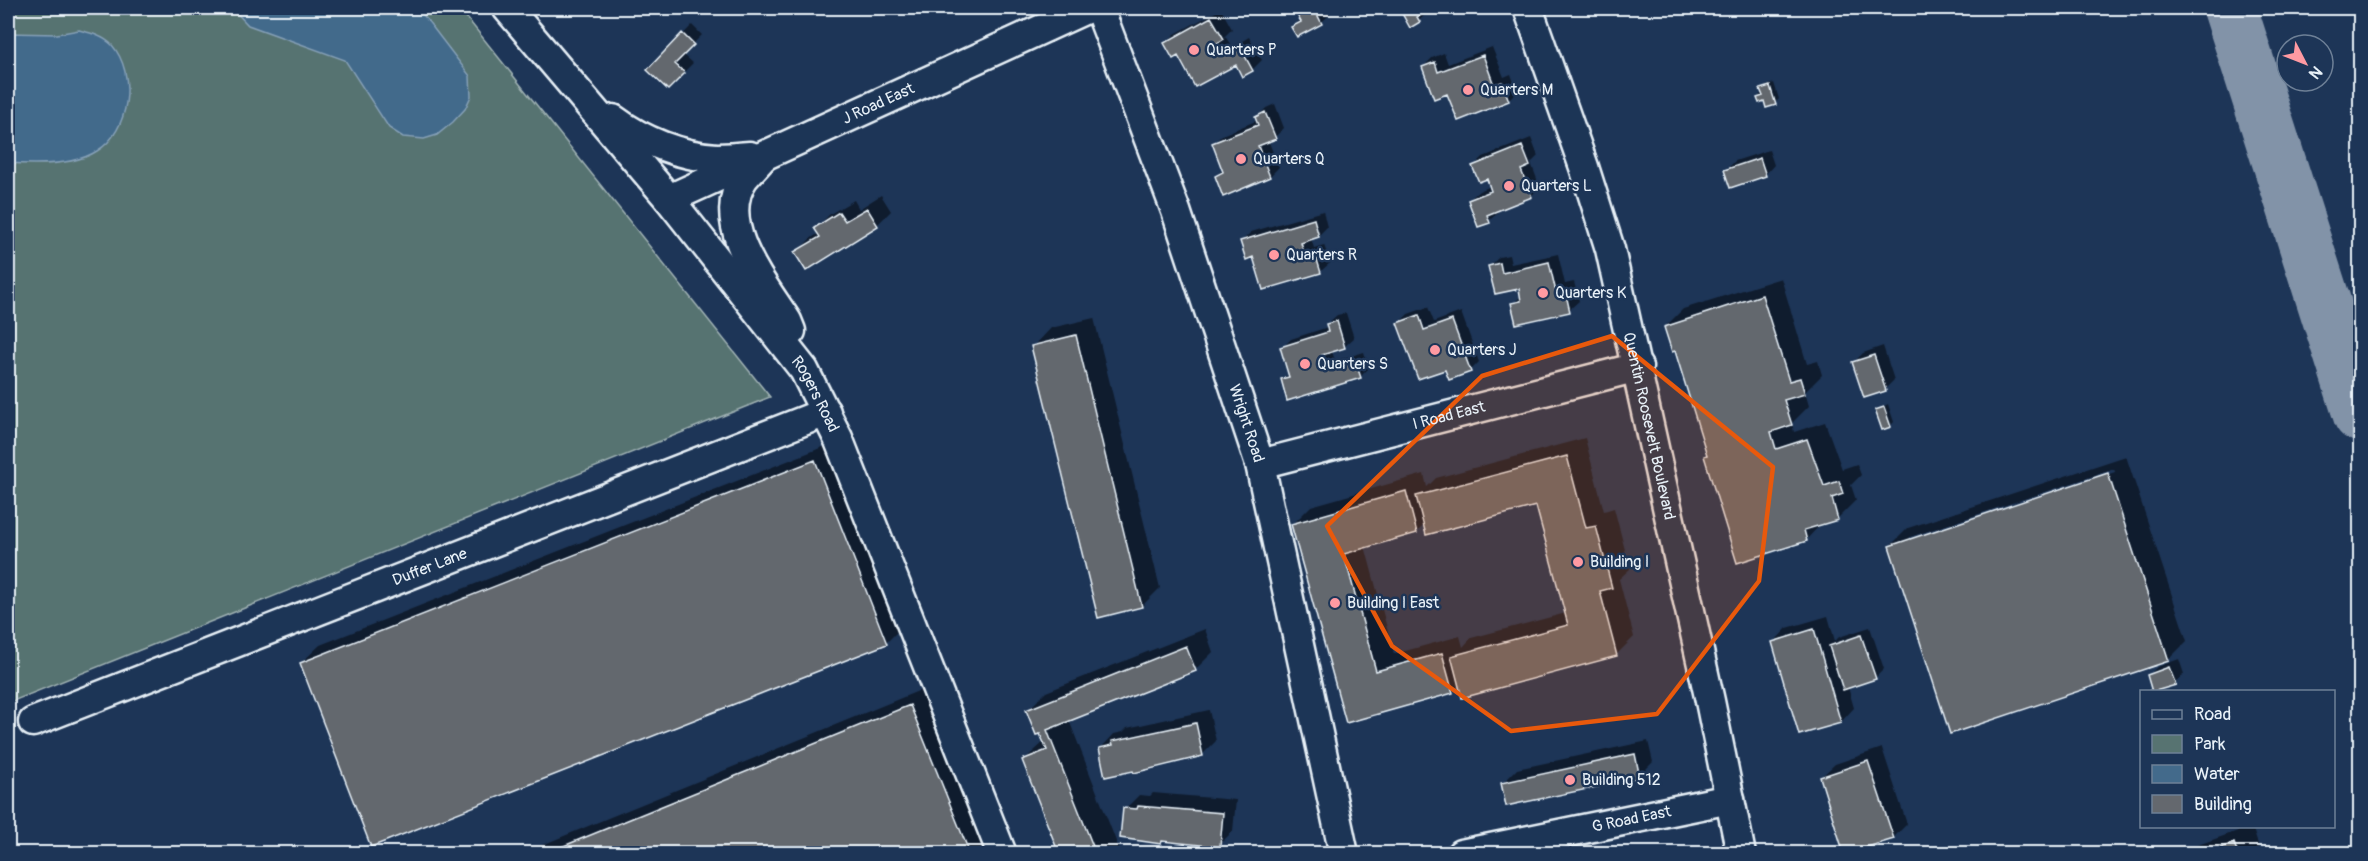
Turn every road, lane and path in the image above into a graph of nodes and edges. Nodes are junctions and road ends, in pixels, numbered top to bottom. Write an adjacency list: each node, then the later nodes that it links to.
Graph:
1 (507, 8): 5 (street, Rogers Road)
2 (1088, 8): 6 (street, J Road East)
3 (1099, 8): 11 (street, Wright Road)
4 (1528, 8): 8 (street, Quentin Roosevelt Boulevard)
5 (585, 99): 6 (street); 7 (street, Rogers Road)
6 (764, 155): 7 (street, J Road East); 9 (street)
7 (669, 199): 9 (street, Rogers Road)
8 (1638, 367): 11 (street, I Road East); 13 (street, Quentin Roosevelt Boulevard)
9 (804, 370): 10 (street, Rogers Road)
10 (826, 412): 12 (street, Duffer Lane); 14 (street, Rogers Road)
11 (1260, 464): 15 (street, Wright Road)
12 (33, 722)
13 (1730, 799): 16 (street, G Road East); 17 (street, Quentin Roosevelt Boulevard)
14 (1002, 854)
15 (1344, 854)
16 (1461, 854)
17 (1741, 854)

